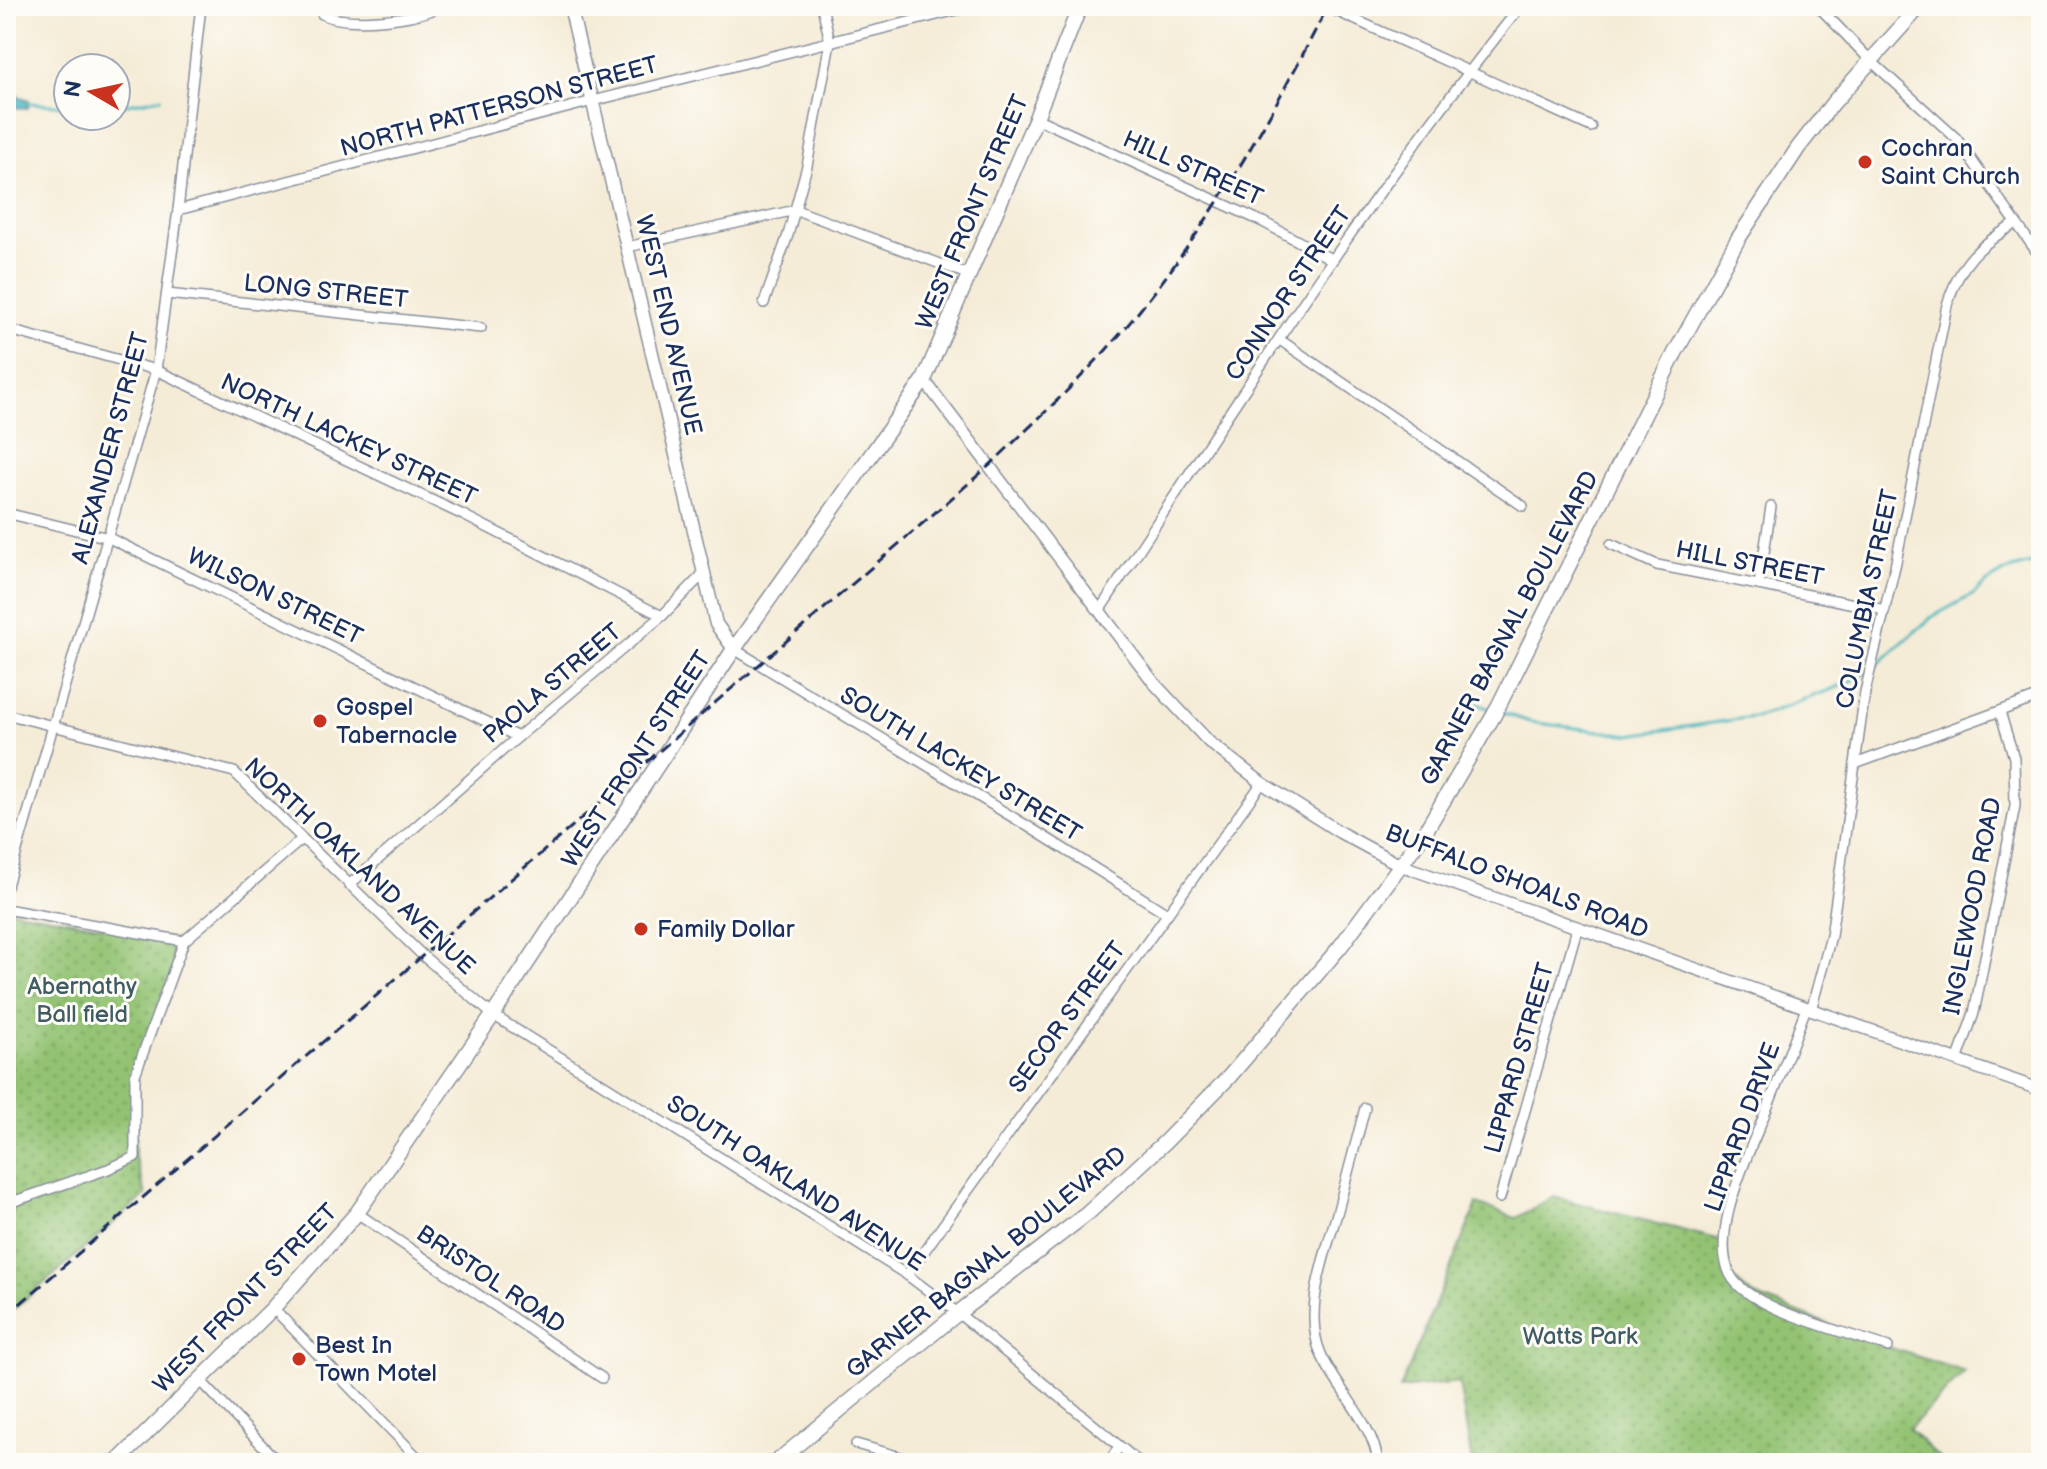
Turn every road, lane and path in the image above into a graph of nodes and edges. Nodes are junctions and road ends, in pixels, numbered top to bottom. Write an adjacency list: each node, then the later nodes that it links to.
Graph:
1 (201, 6): 18 (street, ALEXANDER STREET)
2 (320, 6): 3 (street)
3 (442, 6)
4 (570, 6): 15 (main road, WEST END AVENUE)
5 (822, 6): 12 (street)
6 (973, 6): 12 (street, NORTH PATTERSON STREET)
7 (1080, 6): 16 (main road, WEST FRONT STREET)
8 (1325, 6): 14 (street)
9 (1521, 6): 14 (street, CONNOR STREET)
10 (1818, 6): 13 (street)
11 (1920, 6): 13 (main road, GARNER BAGNAL BOULEVARD)
12 (830, 42): 15 (street, NORTH PATTERSON STREET); 19 (street)
13 (1870, 60): 20 (street); 51 (main road, GARNER BAGNAL BOULEVARD)
14 (1469, 70): 17 (street); 23 (street, CONNOR STREET)
15 (593, 101): 18 (street, NORTH PATTERSON STREET); 21 (main road, WEST END AVENUE)
16 (1036, 118): 23 (street, HILL STREET); 24 (main road, WEST FRONT STREET)
17 (1591, 127)
18 (178, 210): 25 (street, ALEXANDER STREET)
19 (796, 210): 21 (street); 24 (street); 26 (street)
20 (2015, 224): 22 (street); 39 (street, COLUMBIA STREET)
21 (627, 247): 37 (main road, WEST END AVENUE)
22 (2041, 258)
23 (1331, 259): 29 (street, CONNOR STREET)
24 (970, 275): 31 (main road, WEST FRONT STREET)
25 (167, 294): 27 (street, LONG STREET); 30 (street, ALEXANDER STREET)
26 (764, 303)
27 (481, 328)
28 (6, 329): 30 (street, NORTH LACKEY STREET)
29 (1280, 340): 32 (street); 40 (street, CONNOR STREET)
30 (156, 370): 35 (street, ALEXANDER STREET); 41 (street, NORTH LACKEY STREET)
31 (924, 380): 40 (street, BUFFALO SHOALS ROAD); 42 (main road, WEST FRONT STREET)
32 (1523, 506)
33 (1771, 507): 38 (street)
34 (6, 513): 35 (street, WILSON STREET)
35 (109, 538): 46 (street, ALEXANDER STREET); 47 (street, WILSON STREET)
36 (1611, 544): 38 (street, HILL STREET)
37 (705, 572): 41 (street, PAOLA STREET); 42 (main road, WEST END AVENUE)
38 (1759, 585): 39 (street, HILL STREET)
39 (1885, 610): 48 (street, COLUMBIA STREET)
40 (1099, 611): 49 (street, BUFFALO SHOALS ROAD)
41 (662, 616): 47 (street, PAOLA STREET)
42 (734, 649): 55 (street, SOUTH LACKEY STREET); 59 (main road, WEST FRONT STREET)
43 (2041, 696): 44 (street)
44 (2000, 712): 48 (street); 60 (street, INGLEWOOD ROAD)
45 (6, 714): 46 (street, NORTH OAKLAND AVENUE)
46 (54, 726): 50 (street, NORTH OAKLAND AVENUE); 53 (street, ALEXANDER STREET)
47 (518, 737): 52 (street, PAOLA STREET)
48 (1855, 764): 58 (street, COLUMBIA STREET)
49 (1262, 783): 51 (street, BUFFALO SHOALS ROAD); 55 (street, SECOR STREET)
50 (302, 839): 52 (street, NORTH OAKLAND AVENUE); 57 (street)
51 (1400, 865): 56 (street, BUFFALO SHOALS ROAD); 68 (main road, GARNER BAGNAL BOULEVARD)
52 (349, 885): 59 (street, NORTH OAKLAND AVENUE)
53 (6, 889)
54 (6, 909): 57 (street)
55 (1166, 913): 66 (street, SECOR STREET)
56 (1577, 929): 58 (street, BUFFALO SHOALS ROAD); 63 (street, LIPPARD STREET)
57 (184, 941): 64 (street)
58 (1809, 1009): 60 (street, BUFFALO SHOALS ROAD); 69 (street, LIPPARD DRIVE)
59 (493, 1015): 65 (main road, WEST FRONT STREET); 66 (street, SOUTH OAKLAND AVENUE)
60 (1957, 1061): 61 (street, BUFFALO SHOALS ROAD)
61 (2041, 1090)
62 (1365, 1108): 81 (street)
63 (1500, 1198)
64 (6, 1204)
65 (357, 1213): 67 (main road, WEST FRONT STREET); 70 (street, BRISTOL ROAD)
66 (907, 1275): 68 (street, SOUTH OAKLAND AVENUE)
67 (273, 1308): 71 (main road, WEST FRONT STREET); 76 (street)
68 (958, 1313): 73 (street, SOUTH OAKLAND AVENUE); 77 (main road, GARNER BAGNAL BOULEVARD)
69 (1888, 1347)
70 (602, 1378)
71 (199, 1379): 74 (main road, WEST FRONT STREET); 75 (street)
72 (856, 1444): 78 (street)
73 (1119, 1446): 79 (street); 80 (street, SOUTH OAKLAND AVENUE)
74 (116, 1463)
75 (279, 1463)
76 (423, 1463)
77 (775, 1463)
78 (921, 1463)
79 (1109, 1463)
80 (1140, 1463)
81 (1378, 1463)

